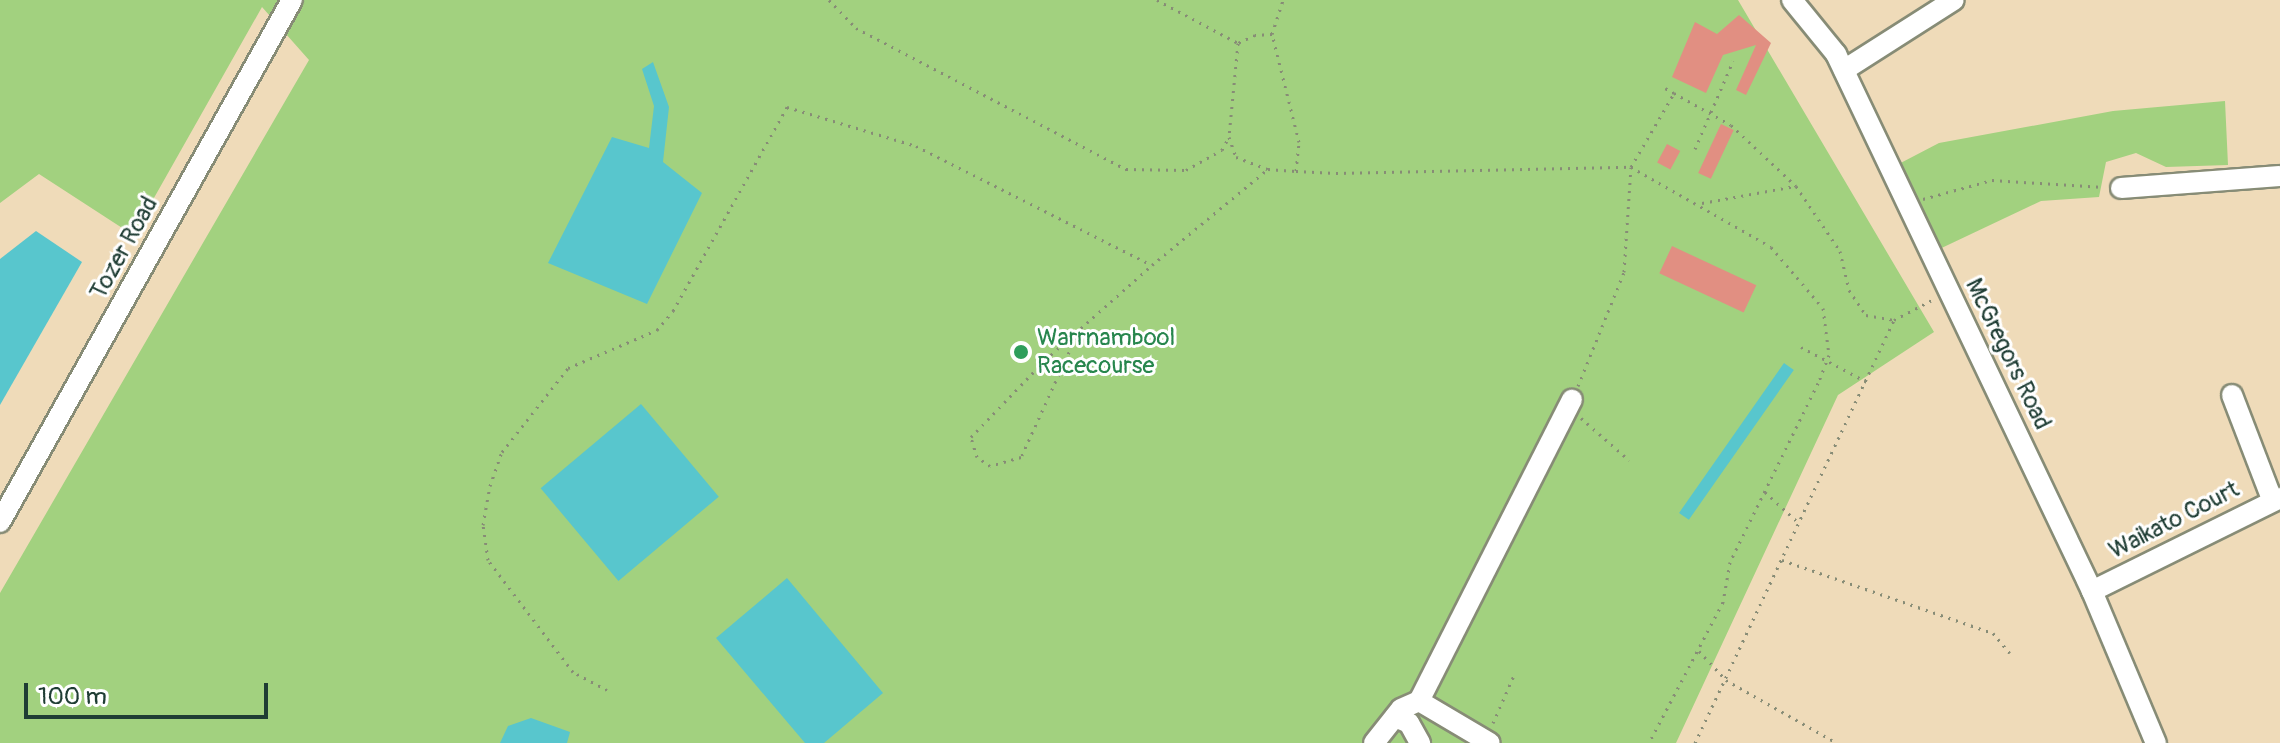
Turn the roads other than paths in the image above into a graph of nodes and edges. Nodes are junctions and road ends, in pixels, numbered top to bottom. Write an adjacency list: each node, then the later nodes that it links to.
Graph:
1 (292, 0): 10 (street, Tozer Road)
2 (1792, 0): 4 (street, McGregors Road)
3 (1954, 0): 4 (street)
4 (1844, 70): 11 (street, McGregors Road)
5 (2280, 176): 6 (street)
6 (2121, 188)
7 (2232, 395): 9 (street)
8 (1572, 400): 12 (street)
9 (2276, 498): 11 (street, Waikato Court)
10 (0, 522)
11 (2092, 591): 17 (street, McGregors Road)
12 (1419, 701): 13 (street); 14 (street)
13 (1395, 717): 15 (street); 16 (street)
14 (1491, 737)
15 (1374, 743)
16 (1420, 743)
17 (2156, 743)

